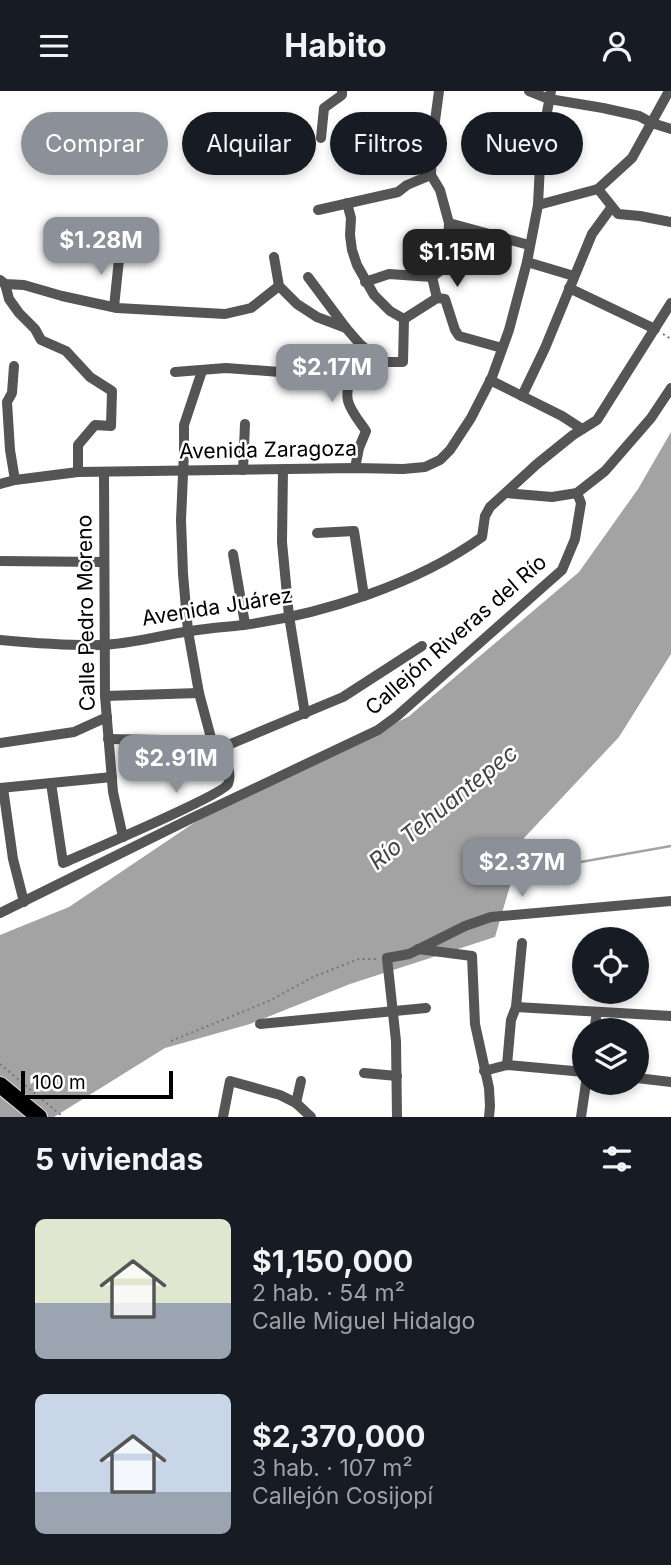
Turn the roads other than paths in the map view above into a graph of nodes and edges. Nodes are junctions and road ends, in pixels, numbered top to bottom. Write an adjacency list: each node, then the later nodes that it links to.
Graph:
1 (342, 91): 9 (street)
2 (439, 91): 6 (street)
3 (529, 91): 5 (street)
4 (669, 91): 7 (street)
5 (550, 95): 7 (street)
6 (436, 112)
7 (652, 123): 8 (street); 13 (street)
8 (671, 129)
9 (321, 138)
10 (429, 175): 14 (street)
11 (432, 175): 19 (street)
12 (539, 175): 15 (street, Avenida Zaragoza)
13 (598, 189): 15 (street); 16 (street)
14 (347, 203): 17 (street); 28 (street)
15 (538, 205): 20 (street, Avenida Zaragoza)
16 (611, 208): 18 (street); 24 (street)
17 (318, 210)
18 (671, 222)
19 (449, 223): 20 (street); 26 (street)
20 (529, 245): 23 (street, Avenida Zaragoza)
21 (120, 250): 33 (street)
22 (274, 257): 29 (street)
23 (527, 262): 24 (street); 38 (street, Avenida Zaragoza)
24 (574, 276): 30 (street)
25 (308, 277): 35 (street)
26 (432, 277): 28 (street); 31 (street)
27 (2, 282): 33 (street); 52 (street)
28 (365, 282): 34 (street)
29 (279, 286): 33 (street); 35 (street)
30 (569, 288): 36 (street); 45 (street)
31 (438, 298): 34 (street); 38 (street)
32 (671, 303): 36 (street)
33 (114, 307)
34 (404, 319): 37 (street)
35 (346, 328): 37 (street)
36 (655, 329): 47 (street)
37 (364, 348): 48 (street)
38 (502, 348): 43 (street, Avenida Zaragoza)
39 (14, 366): 54 (street)
40 (202, 371): 41 (street); 42 (street); 49 (street)
41 (175, 372)
42 (293, 373)
43 (490, 380): 45 (street); 48 (street, Avenida Zaragoza)
44 (671, 389): 57 (street)
45 (522, 396): 47 (street)
46 (245, 423): 50 (street)
47 (582, 429): 56 (street, Avenida Juárez)
48 (355, 468): 51 (street, Avenida Zaragoza)
49 (184, 470): 50 (street, Avenida Zaragoza); 53 (street, Avenida Zaragoza); 65 (street)
50 (243, 470): 51 (street, Avenida Zaragoza)
51 (282, 470): 63 (street)
52 (78, 471): 53 (street, Avenida Zaragoza); 54 (street, Avenida Zaragoza)
53 (104, 472): 61 (street, Calle Pedro Moreno)
54 (15, 480): 55 (street, Avenida Zaragoza)
55 (0, 484)
56 (506, 493): 57 (street); 62 (street, Avenida Juárez)
57 (576, 493): 80 (street, Callejón Riveras del Río)
58 (317, 533): 62 (street)
59 (233, 554): 64 (street)
60 (0, 561): 61 (street)
61 (103, 562): 67 (street, Calle Pedro Moreno)
62 (364, 596): 63 (street, Avenida Juárez)
63 (289, 616): 64 (street, Avenida Juárez); 71 (street)
64 (246, 624): 65 (street, Avenida Juárez)
65 (188, 631): 67 (street, Avenida Juárez); 69 (street)
66 (0, 640): 67 (street, Avenida Juárez)
67 (104, 645): 70 (street, Calle Pedro Moreno)
68 (422, 646): 71 (street)
69 (199, 693): 70 (street); 75 (street)
70 (105, 696): 72 (street, Calle Pedro Moreno)
71 (306, 714): 75 (street)
72 (107, 717): 73 (street, Calle Pedro Moreno); 74 (street)
73 (108, 739): 75 (street); 76 (street, Calle Pedro Moreno)
74 (0, 743)
75 (217, 749): 79 (street)
76 (111, 777): 77 (street); 79 (street, Calle Pedro Moreno)
77 (51, 783): 78 (street); 79 (street)
78 (2, 788): 80 (street)
79 (123, 837)
80 (24, 901): 82 (street, Callejón Riveras del Río)
81 (671, 901): 84 (street)
82 (0, 913)
83 (522, 943): 85 (street)
84 (418, 949): 87 (street); 93 (street)
85 (516, 1007): 88 (street); 92 (street)
86 (426, 1008): 87 (street)
87 (393, 1011): 91 (street); 96 (street)
88 (597, 1012): 89 (street); 90 (street)
89 (671, 1016)
90 (596, 1018)
91 (260, 1024)
92 (507, 1065): 93 (street); 94 (street)
93 (484, 1071): 107 (street)
94 (572, 1071)
95 (364, 1073): 96 (street)
96 (397, 1076): 106 (street)
97 (649, 1079): 99 (street)
98 (302, 1081): 102 (street)
99 (671, 1082)
100 (0, 1085): 103 (main road)
101 (584, 1095): 108 (street)
102 (296, 1103): 104 (street); 105 (street)
103 (39, 1117)
104 (223, 1117)
105 (311, 1117)
106 (397, 1117)
107 (489, 1117)
108 (580, 1117)

